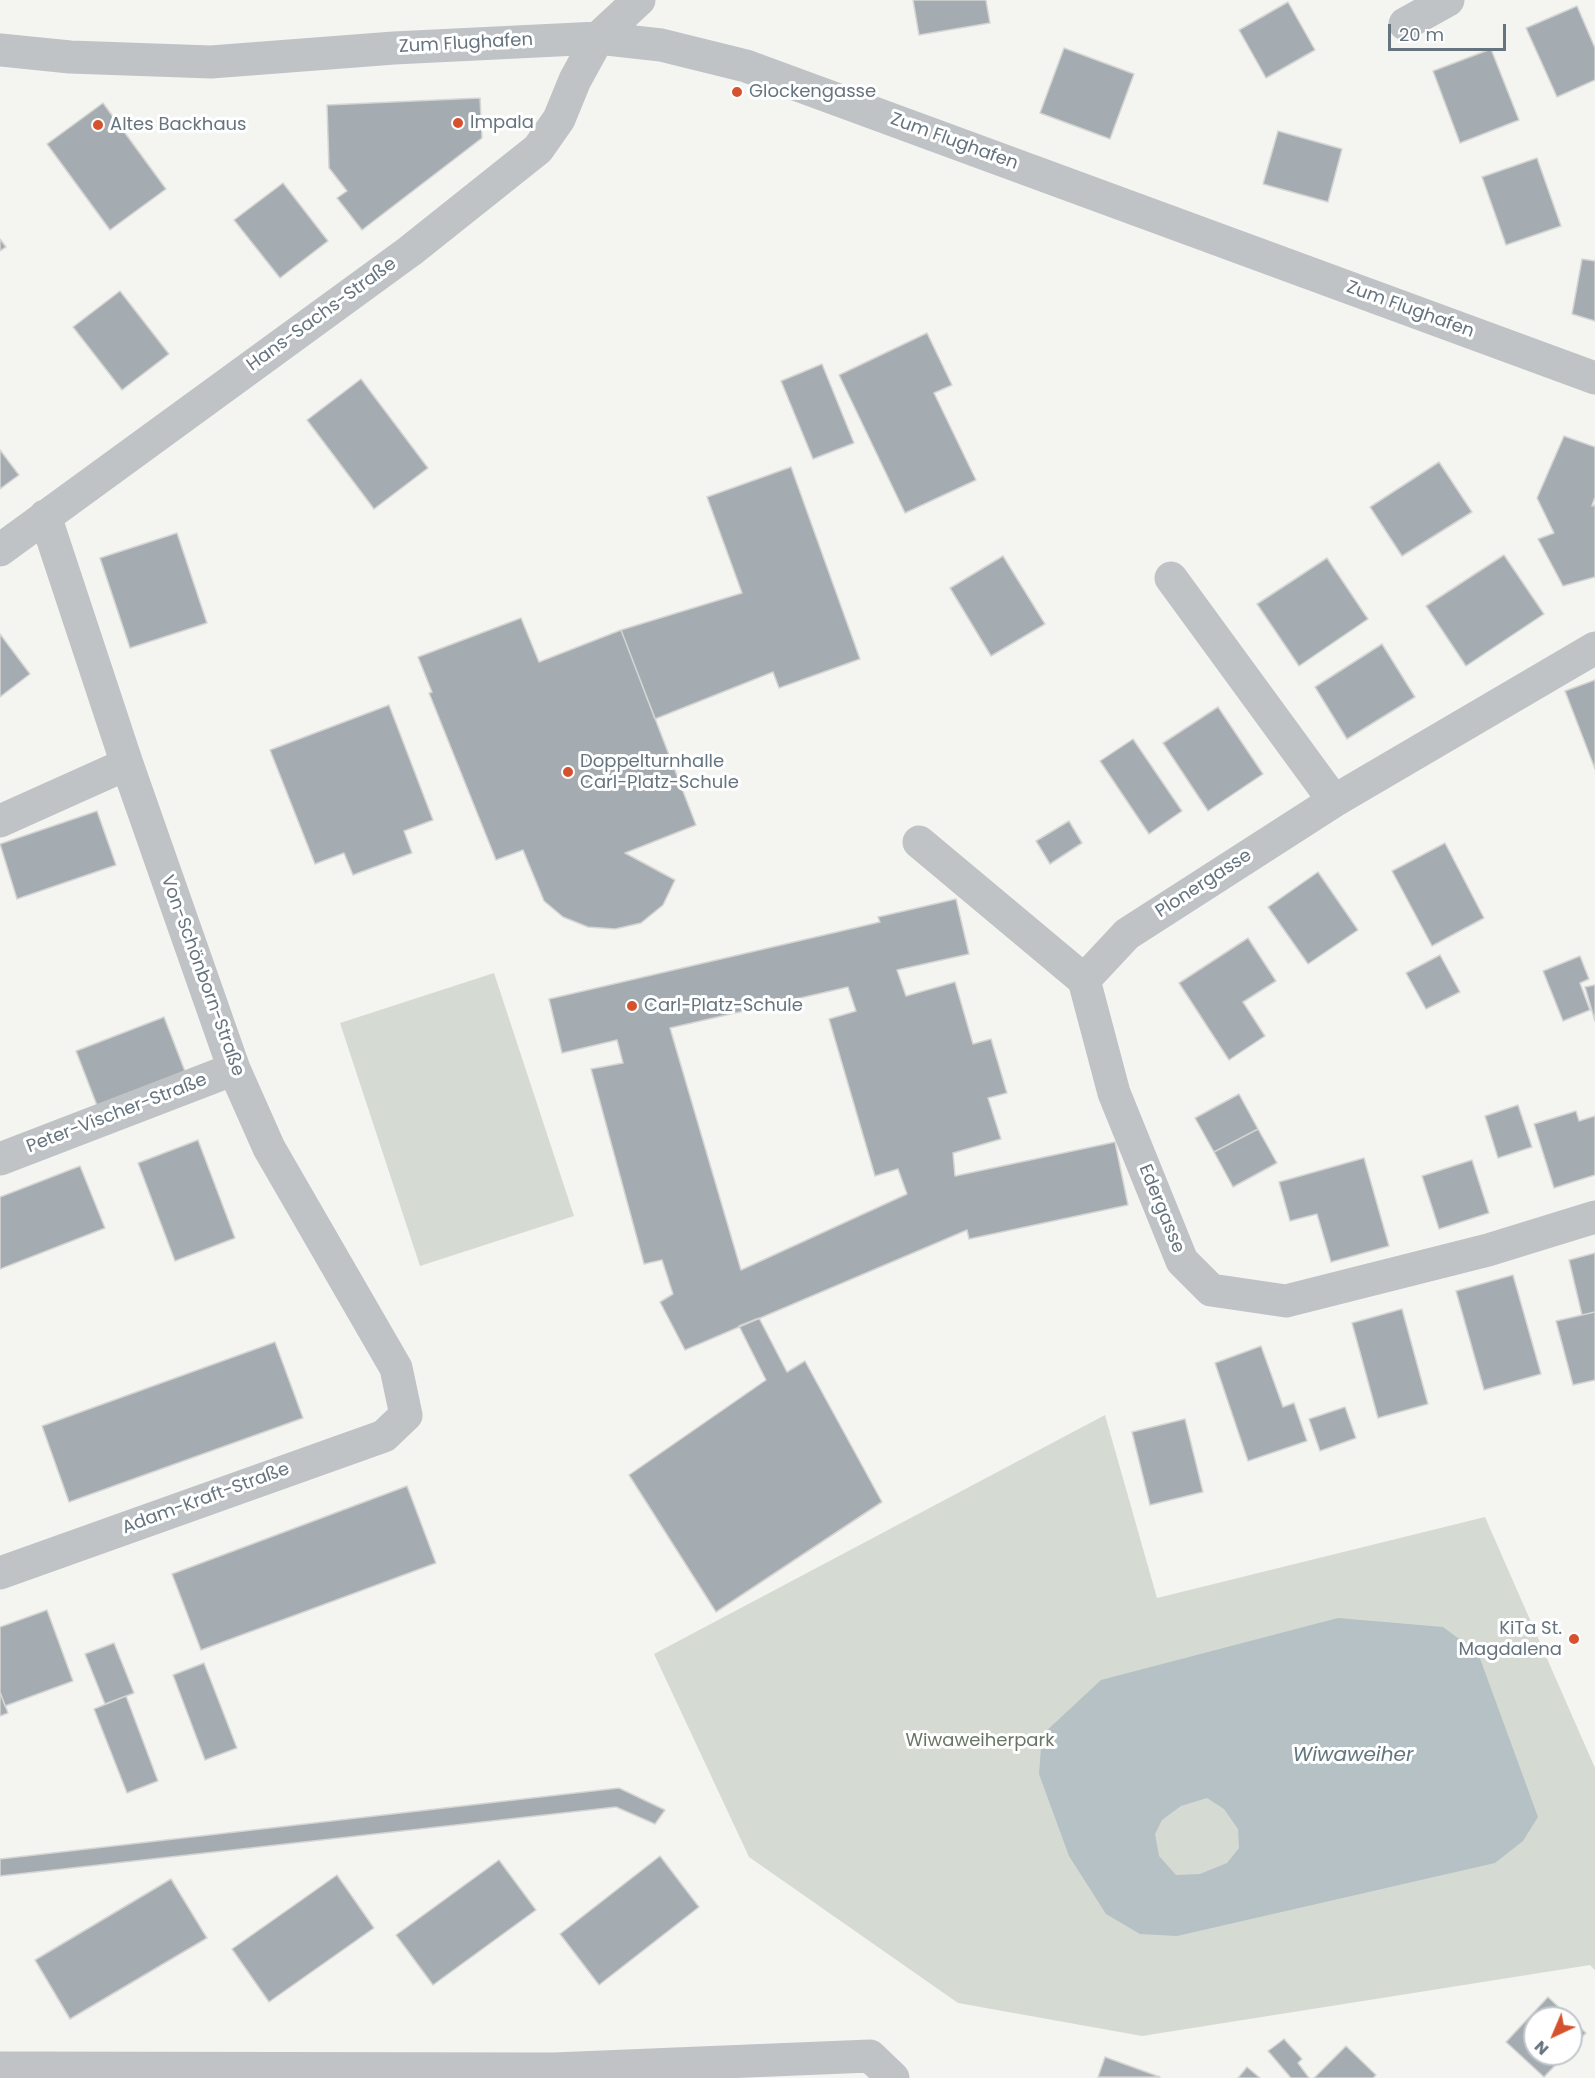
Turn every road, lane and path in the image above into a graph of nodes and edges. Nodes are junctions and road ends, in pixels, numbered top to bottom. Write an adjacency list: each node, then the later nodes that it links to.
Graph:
1 (639, 0): 4 (street)
2 (1448, 0): 3 (street)
3 (1405, 24)
4 (598, 38): 5 (street, Zum Flughafen); 6 (street, Zum Flughafen); 7 (street, Hans-Sachs-Straße)
5 (0, 50)
6 (1595, 378)
7 (45, 516): 8 (street, Hans-Sachs-Straße); 11 (street, Von-Schönborn-Straße)
8 (0, 549)
9 (1171, 578): 12 (street)
10 (1595, 648): 12 (street, Plonergasse)
11 (127, 764): 13 (street); 16 (street, Von-Schönborn-Straße)
12 (1334, 801): 15 (street, Plonergasse)
13 (0, 821)
14 (919, 842): 15 (street)
15 (1084, 980): 18 (street, Edergasse)
16 (234, 1069): 17 (street, Peter-Vischer-Straße); 19 (street, Von-Schönborn-Straße)
17 (0, 1159)
18 (1595, 1217)
19 (406, 1415): 20 (street, Adam-Kraft-Straße)
20 (0, 1573)
21 (881, 2067): 22 (street)
22 (0, 2068)

